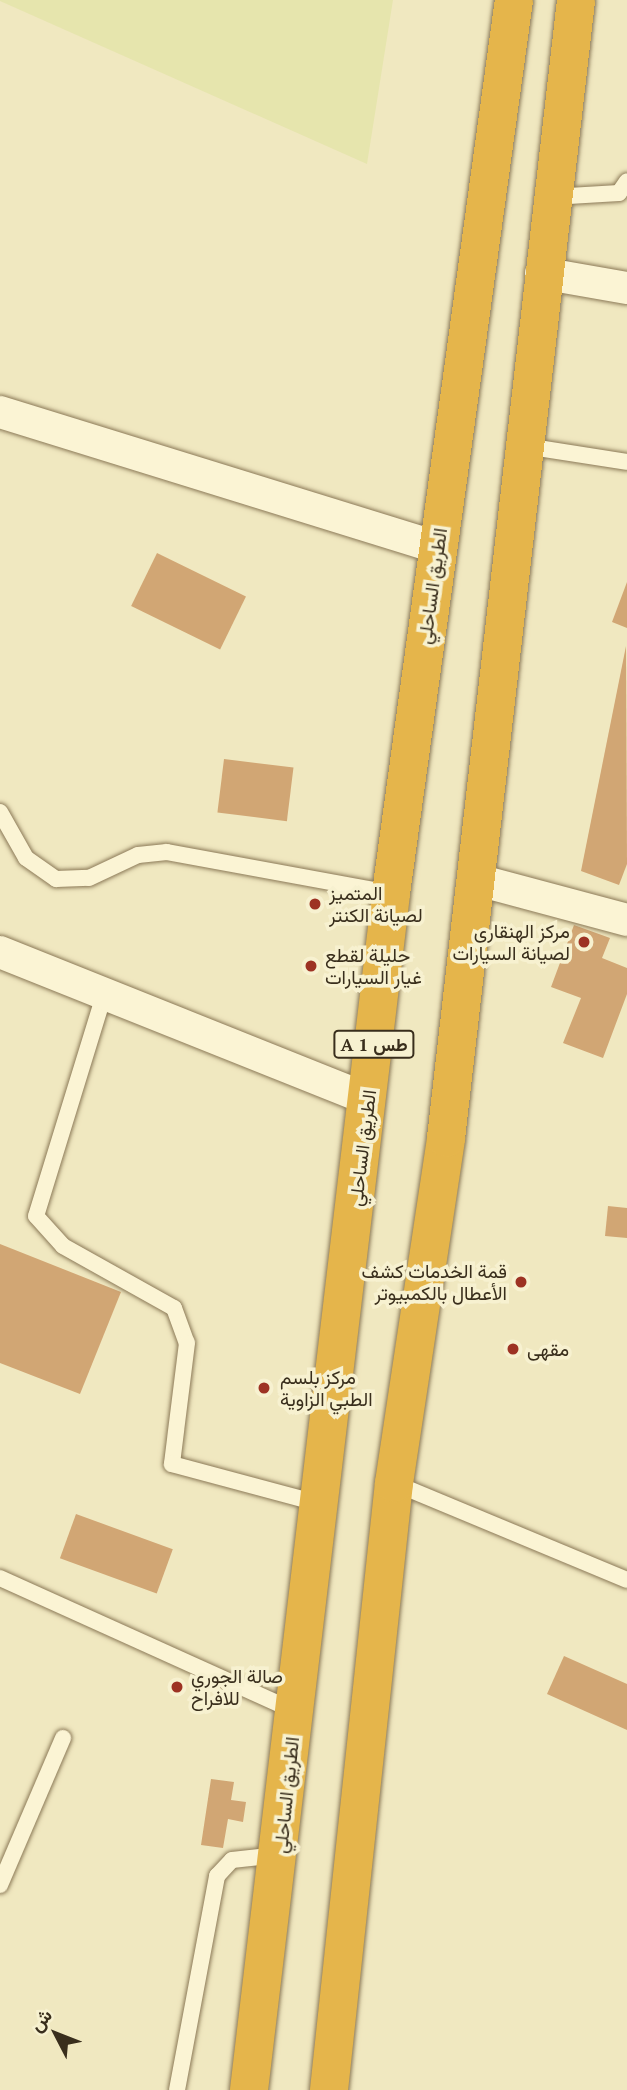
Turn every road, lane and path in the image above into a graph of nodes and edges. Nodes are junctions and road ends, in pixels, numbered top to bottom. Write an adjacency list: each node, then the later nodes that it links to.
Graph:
1 (513, 0): 10 (highway, الطريق الساحلي / A 1 طس)
2 (576, 0): 4 (highway)
3 (627, 181): 4 (lane)
4 (551, 197): 5 (highway)
5 (541, 273): 6 (street); 8 (highway)
6 (627, 288)
7 (0, 412): 10 (street)
8 (522, 446): 9 (lane); 12 (highway)
9 (627, 462)
10 (437, 547): 13 (highway, الطريق الساحلي / A 1 طس)
11 (0, 812): 13 (lane)
12 (474, 879): 14 (street); 18 (highway)
13 (391, 893): 17 (highway, الطريق الساحلي / A 1 طس)
14 (627, 920)
15 (0, 952): 16 (street)
16 (104, 995): 17 (street); 19 (lane)
17 (368, 1099): 19 (highway, الطريق الساحلي / A 1 طس)
18 (394, 1483): 21 (lane); 28 (highway)
19 (318, 1503): 22 (highway, الطريق الساحلي / A 1 طس)
20 (0, 1578): 22 (lane)
21 (627, 1580)
22 (295, 1711): 24 (highway, الطريق الساحلي / A 1 طس)
23 (63, 1738): 25 (lane)
24 (280, 1855): 26 (lane); 27 (highway, الطريق الساحلي / A 1 طس)
25 (0, 1885)
26 (177, 2090)
27 (249, 2090)
28 (329, 2090)

